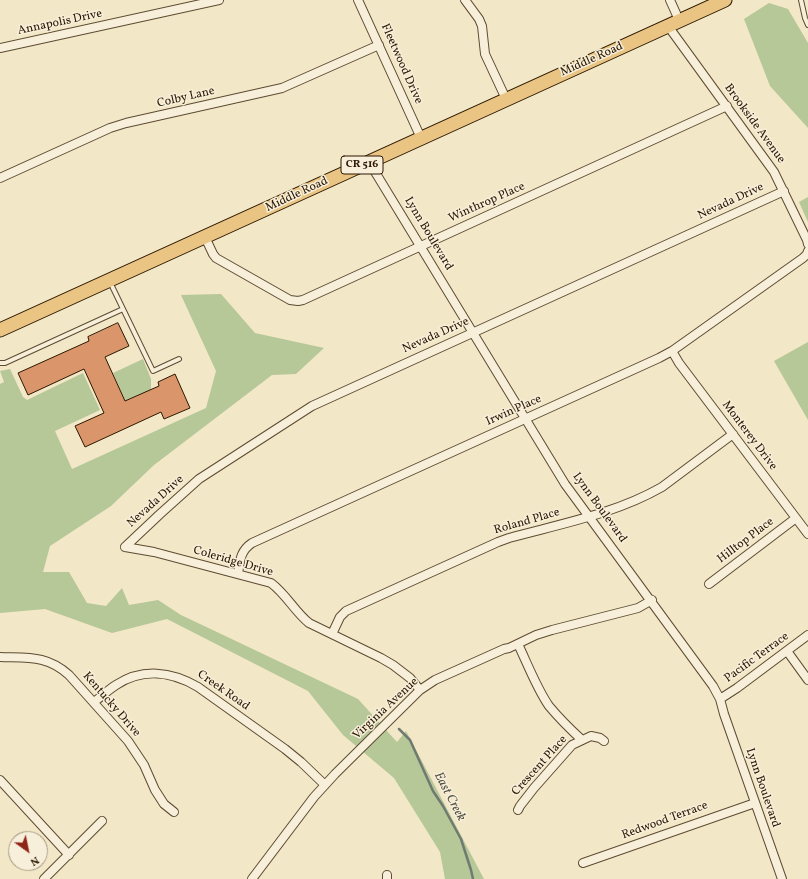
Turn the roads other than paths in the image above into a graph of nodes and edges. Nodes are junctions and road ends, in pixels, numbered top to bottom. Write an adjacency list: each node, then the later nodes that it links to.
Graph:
1 (218, 0): 10 (street, Annapolis Drive)
2 (358, 0): 9 (street, Fleetwood Drive)
3 (465, 0): 11 (street)
4 (670, 0): 7 (street, Brookside Avenue)
5 (725, 0): 7 (main road, Middle Road / CR 516)
6 (801, 0): 8 (lane)
7 (674, 23): 11 (main road, Middle Road / CR 516); 12 (street, Brookside Avenue)
8 (808, 25)
9 (379, 45): 13 (street, Fleetwood Drive); 15 (street, Colby Lane)
10 (0, 48)
11 (506, 99): 13 (main road, Middle Road / CR 516)
12 (727, 106): 16 (street, Brookside Avenue); 19 (street, Winthrop Place)
13 (421, 138): 14 (main road, Middle Road / CR 516)
14 (369, 162): 17 (main road, Middle Road / CR 516); 19 (street, Lynn Boulevard)
15 (0, 178)
16 (784, 190): 18 (street, Brookside Avenue); 24 (street, Nevada Drive)
17 (205, 237): 19 (street, Winthrop Place); 21 (main road, Middle Road / CR 516)
18 (808, 244)
19 (421, 246): 24 (street, Lynn Boulevard)
20 (808, 251): 25 (street, Irwin Place)
21 (109, 280): 22 (lane); 23 (main road, Middle Road / CR 516)
22 (123, 309): 26 (lane); 27 (lane)
23 (0, 330)
24 (473, 332): 28 (street, Lynn Boulevard); 33 (street, Nevada Drive)
25 (672, 352): 28 (street, Irwin Place); 29 (street, Monterey Drive)
26 (179, 359)
27 (0, 363)
28 (526, 419): 30 (street, Lynn Boulevard); 34 (street, Irwin Place)
29 (733, 434): 30 (street, Roland Place); 31 (street, Monterey Drive)
30 (589, 516): 36 (street, Lynn Boulevard); 37 (street, Roland Place)
31 (796, 518): 32 (street, Monterey Drive); 35 (street, Hilltop Place)
32 (808, 534)
33 (125, 547): 34 (street, Coleridge Drive)
34 (238, 574): 37 (street, Coleridge Drive)
35 (709, 584)
36 (652, 600): 39 (street, Virginia Avenue); 44 (street, Lynn Boulevard)
37 (332, 634): 43 (street, Coleridge Drive)
38 (808, 635): 40 (street, Pacific Terrace)
39 (518, 644): 43 (street, Virginia Avenue); 46 (street, Crescent Place)
40 (787, 651): 42 (street); 44 (street, Pacific Terrace)
41 (0, 656): 45 (street, Kentucky Drive)
42 (808, 680)
43 (420, 690): 49 (street, Virginia Avenue)
44 (720, 699): 50 (street, Lynn Boulevard)
45 (94, 702): 49 (street, Creek Road); 52 (street, Kentucky Drive)
46 (582, 740): 47 (street, Crescent Place); 51 (street, Crescent Place)
47 (604, 741)
48 (0, 781): 54 (street)
49 (326, 785): 57 (street, Virginia Avenue)
50 (755, 803): 55 (street, Redwood Terrace); 58 (street, Lynn Boulevard)
51 (518, 810)
52 (174, 812)
53 (102, 821): 54 (street)
54 (69, 855): 56 (street)
55 (584, 863)
56 (44, 879)
57 (252, 879)
58 (782, 879)

